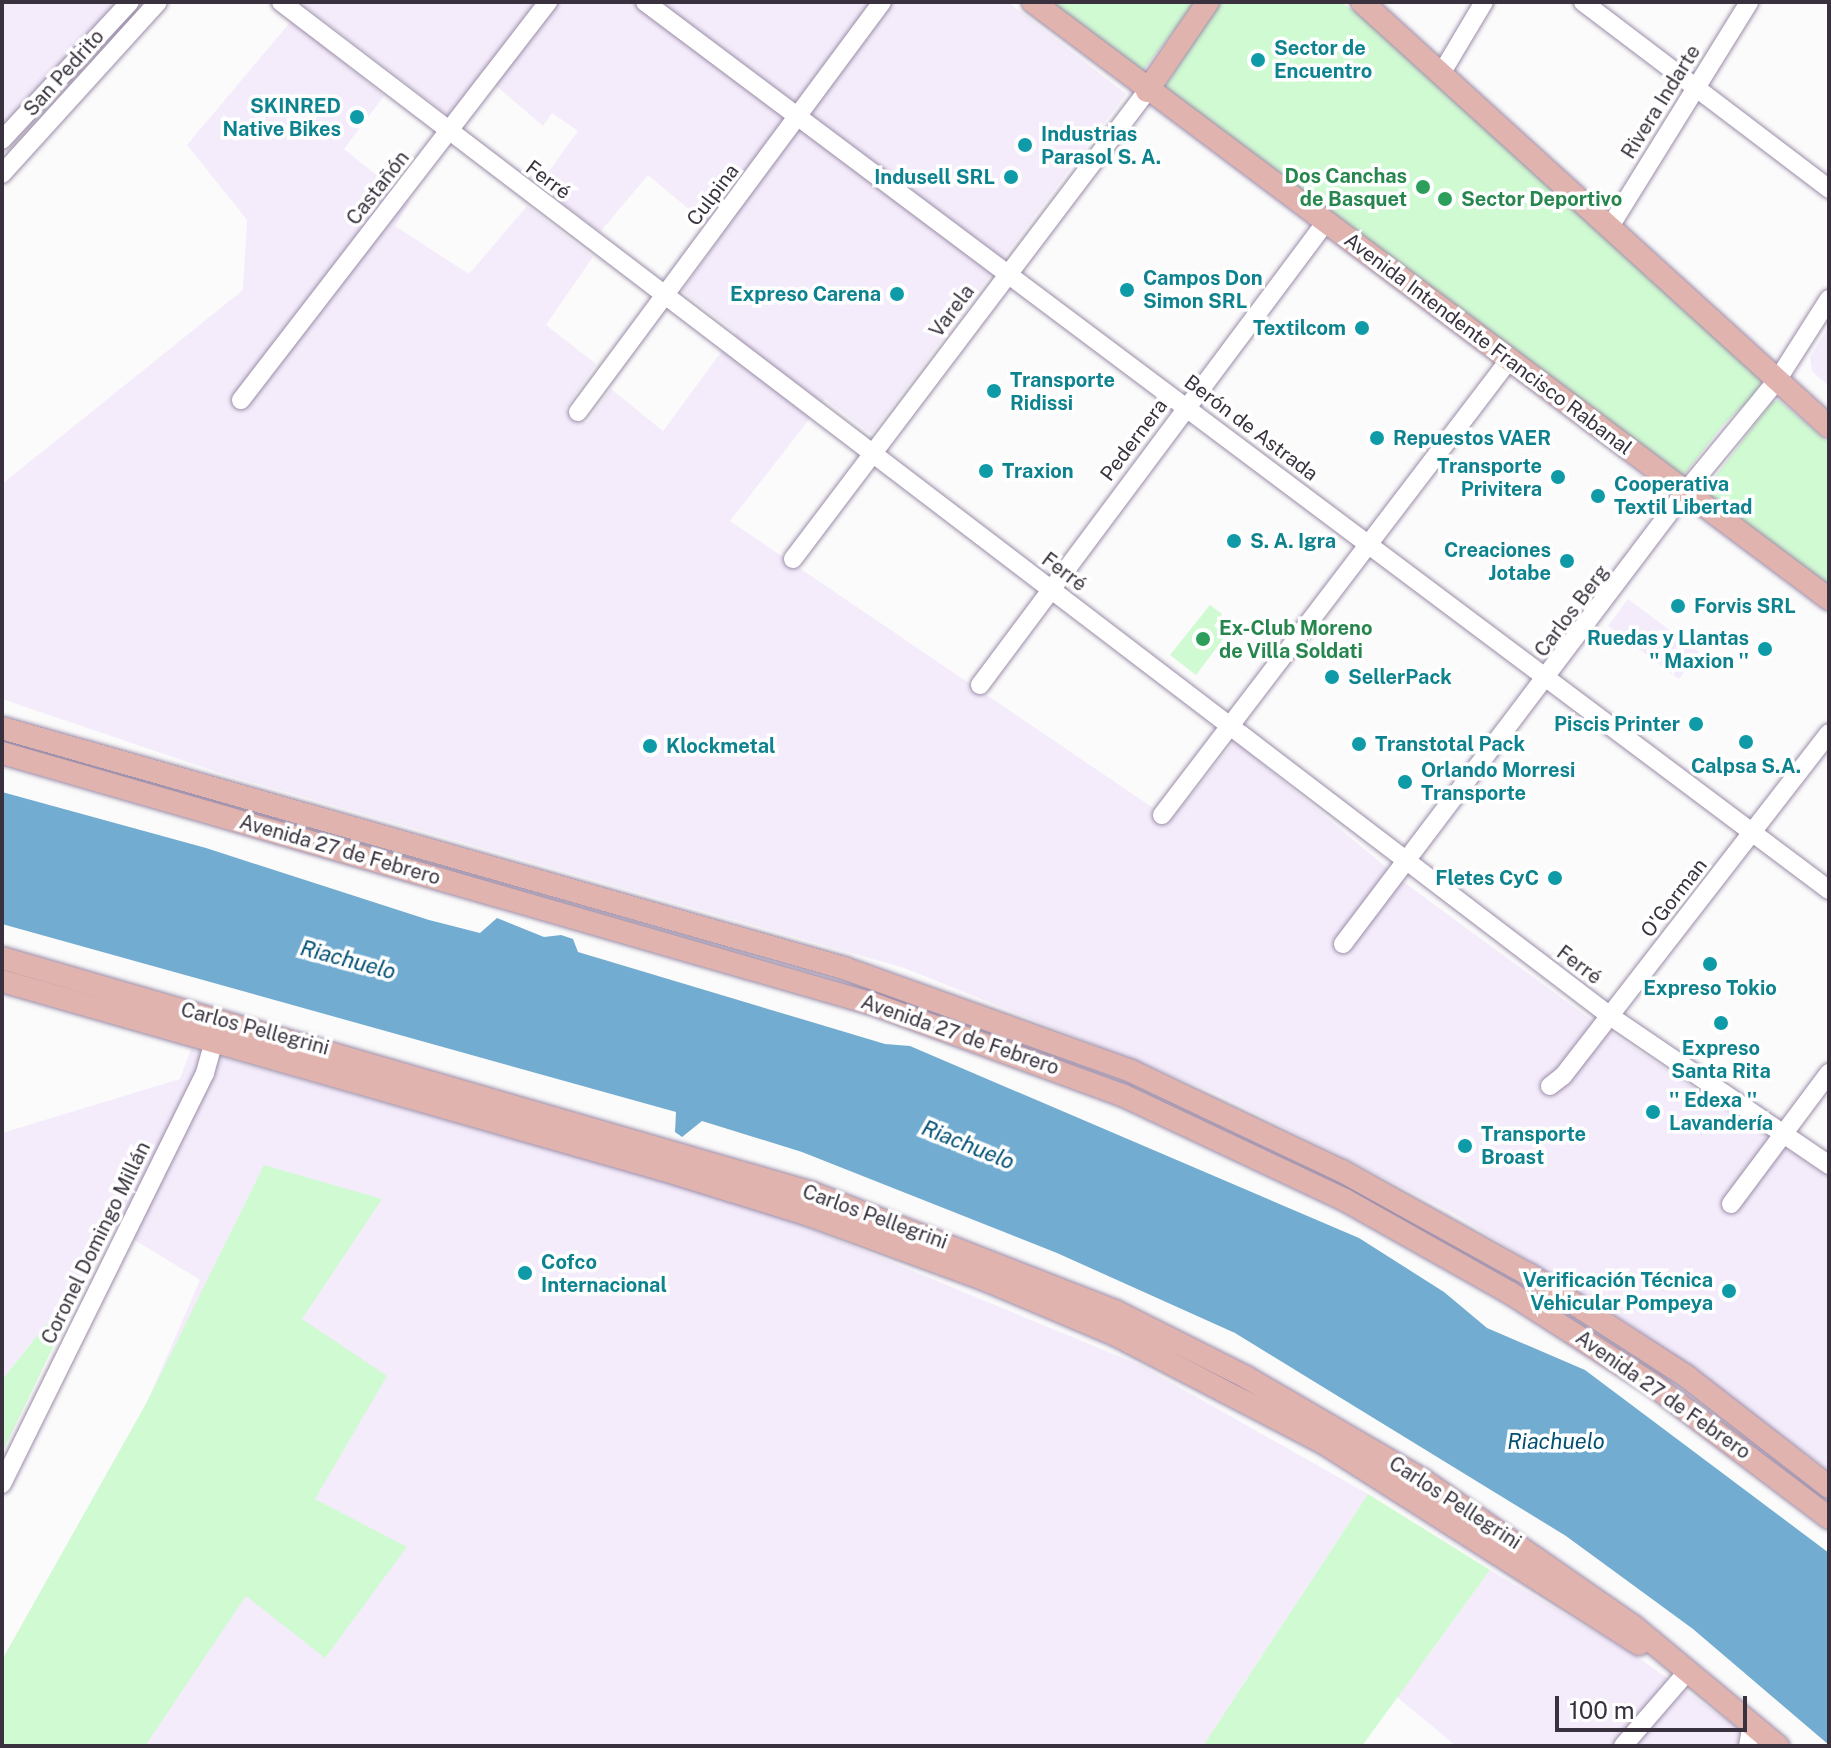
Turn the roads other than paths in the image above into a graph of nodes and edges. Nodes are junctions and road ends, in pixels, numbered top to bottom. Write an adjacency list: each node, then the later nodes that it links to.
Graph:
1 (130, 2): 17 (street, San Pedrito)
2 (158, 2): 19 (street, San Pedrito)
3 (281, 2): 18 (street, Ferré)
4 (548, 2): 18 (street, Castañón)
5 (645, 2): 16 (street, Berón de Astrada)
6 (882, 2): 16 (street, Culpina)
7 (1033, 2): 15 (main road, Avenida Intendente Francisco Rabanal)
8 (1208, 2): 15 (main road)
9 (1362, 2): 13 (main road)
10 (1484, 2): 13 (street)
11 (1583, 2): 14 (street)
12 (1749, 2): 14 (street, Rivera Indarte)
13 (1441, 74): 24 (main road)
14 (1696, 88): 22 (street); 24 (street, Rivera Indarte)
15 (1147, 91): 23 (main road, Avenida Intendente Francisco Rabanal); 25 (street, Varela)
16 (799, 117): 25 (street, Berón de Astrada); 26 (street, Culpina)
17 (9, 120): 19 (street); 20 (street, San Pedrito)
18 (448, 134): 26 (street, Ferré); 30 (street, Castañón)
19 (33, 139): 21 (street, San Pedrito)
20 (2, 140)
21 (2, 174)
22 (1829, 189)
23 (1325, 223): 28 (main road, Avenida Intendente Francisco Rabanal); 31 (street, Pedernera)
24 (1611, 225): 29 (main road)
25 (1009, 272): 31 (street, Berón de Astrada); 35 (street, Varela)
26 (666, 295): 32 (street, Culpina); 35 (street, Ferré)
27 (1829, 299): 29 (street, Carlos Berg)
28 (1509, 360): 36 (main road, Avenida Intendente Francisco Rabanal); 37 (street)
29 (1774, 384): 33 (main road); 34 (main road); 36 (street, Carlos Berg)
30 (241, 400)
31 (1187, 407): 37 (street, Berón de Astrada); 39 (street, Pedernera)
32 (578, 412)
33 (1829, 427)
34 (1829, 436)
35 (872, 454): 38 (street, Varela); 39 (street, Ferré)
36 (1685, 492): 40 (main road, Avenida Intendente Francisco Rabanal); 41 (street, Carlos Berg)
37 (1367, 543): 41 (street, Berón de Astrada); 44 (street)
38 (793, 559)
39 (1050, 588): 42 (street, Pedernera); 44 (street, Ferré)
40 (1829, 599)
41 (1547, 680): 48 (street, Berón de Astrada); 49 (street, Carlos Berg)
42 (980, 685)
43 (2, 728): 51 (main road, Avenida 27 de Febrero)
44 (1230, 728): 47 (street); 49 (street, Ferré)
45 (1829, 733): 48 (street, O'Gorman)
46 (2, 753): 52 (main road, Avenida 27 de Febrero)
47 (1162, 815)
48 (1751, 835): 50 (street, Berón de Astrada); 56 (street, O'Gorman)
49 (1406, 862): 53 (street, Carlos Berg); 56 (street, Ferré)
50 (1829, 890)
51 (637, 910): 52 (main road); 61 (main road, Avenida 27 de Febrero)
52 (630, 933): 62 (main road, Avenida 27 de Febrero)
53 (1343, 944)
54 (2, 958): 57 (main road, Carlos Pellegrini)
55 (2, 981): 58 (main road, Carlos Pellegrini)
56 (1610, 1016): 60 (street, O'Gorman); 63 (street, Ferré)
57 (220, 1019): 58 (street, Coronel Domingo Millán); 71 (main road, Carlos Pellegrini)
58 (213, 1042): 68 (street, Coronel Domingo Millán); 71 (main road, Carlos Pellegrini)
59 (1829, 1073): 63 (street)
60 (1550, 1086)
61 (1216, 1109): 62 (main road); 66 (main road, Avenida 27 de Febrero)
62 (1206, 1133): 67 (main road, Avenida 27 de Febrero)
63 (1783, 1138): 64 (street, Ferré); 65 (street)
64 (1829, 1165)
65 (1731, 1204)
66 (1444, 1225): 67 (main road); 69 (main road, Avenida 27 de Febrero)
67 (1430, 1245): 70 (main road, Avenida 27 de Febrero)
68 (2, 1484)
69 (1829, 1487)
70 (1829, 1518)
71 (1667, 1657): 72 (main road, Carlos Pellegrini)
72 (1688, 1671): 73 (main road, Carlos Pellegrini); 74 (street)
73 (1752, 1723): 75 (street); 76 (main road, Carlos Pellegrini)
74 (1623, 1746)
75 (1748, 1746)
76 (1778, 1746)

